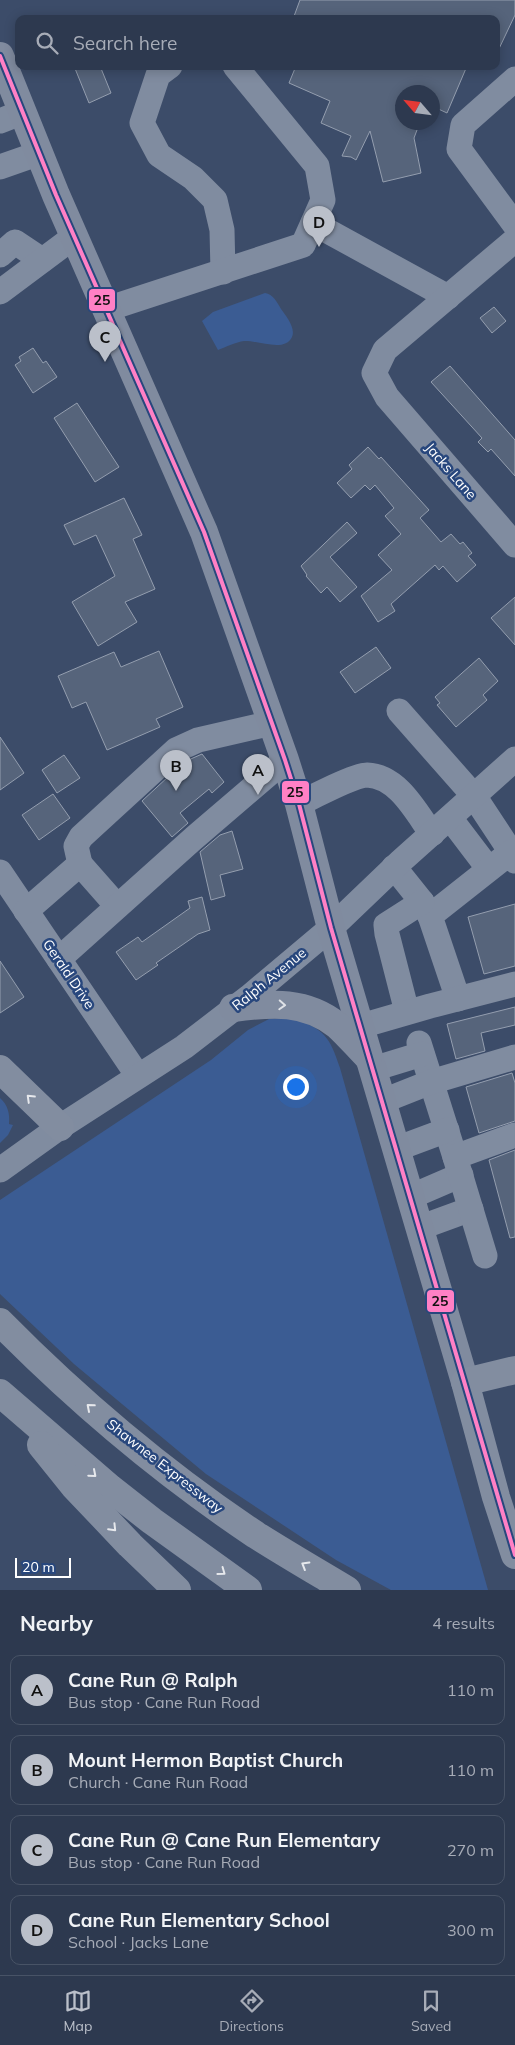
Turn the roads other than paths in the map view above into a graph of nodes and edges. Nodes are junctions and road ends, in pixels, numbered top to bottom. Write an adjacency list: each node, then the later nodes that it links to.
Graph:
1 (0, 56): 5 (main road)
2 (165, 70): 14 (street)
3 (238, 70): 8 (street)
4 (515, 79): 9 (street)
5 (12, 117): 6 (main road)
6 (40, 153): 7 (street); 10 (main road)
7 (0, 167)
8 (313, 224): 14 (street); 16 (street)
9 (515, 224)
10 (75, 236): 13 (street); 17 (main road)
11 (515, 240): 16 (street)
12 (0, 255): 13 (street)
13 (42, 260): 15 (street)
14 (223, 272): 17 (street)
15 (0, 292)
16 (448, 297): 18 (street, Jacks Lane)
17 (107, 309): 20 (main road)
18 (515, 545)
19 (400, 711): 23 (street)
20 (272, 723): 21 (main road); 27 (street)
21 (285, 760): 24 (main road); 31 (street)
22 (515, 760): 23 (street, Ralph Avenue)
23 (474, 796): 25 (street, Ralph Avenue); 26 (street)
24 (299, 804): 25 (street); 34 (main road)
25 (441, 826): 28 (street, Ralph Avenue); 29 (street)
26 (513, 856): 29 (street)
27 (80, 864): 31 (street); 33 (street)
28 (394, 868): 32 (street); 34 (street, Ralph Avenue)
29 (488, 868): 32 (street)
30 (0, 872): 33 (street, Gerald Drive)
31 (118, 906): 35 (street)
32 (426, 909): 37 (street); 39 (street)
33 (26, 911): 35 (street, Gerald Drive)
34 (331, 928): 38 (street, Ralph Avenue); 40 (main road)
35 (59, 959): 44 (street, Gerald Drive)
36 (515, 984): 37 (street)
37 (458, 999): 39 (street)
38 (233, 1008): 42 (main road, one-way to 42); 44 (street, Ralph Avenue)
39 (408, 1012): 40 (street)
40 (361, 1026): 42 (main road)
41 (515, 1057): 45 (street)
42 (372, 1065): 45 (street); 46 (main road)
43 (0, 1069): 47 (highway, one-way to 43)
44 (138, 1076): 47 (street, Ralph Avenue)
45 (431, 1082): 46 (street); 48 (street)
46 (383, 1101): 50 (main road)
47 (60, 1127): 52 (street, Ralph Avenue)
48 (447, 1130): 50 (street); 51 (street)
49 (515, 1135): 51 (street)
50 (396, 1149): 53 (main road)
51 (458, 1166): 53 (street); 54 (street)
52 (0, 1170)
53 (410, 1197): 55 (main road)
54 (471, 1209): 55 (street); 56 (street)
55 (419, 1228): 59 (main road)
56 (485, 1256)
57 (0, 1322): 64 (highway, Shawnee Expressway, one-way to 57)
58 (515, 1370): 59 (highway)
59 (465, 1382): 61 (highway)
60 (2, 1395): 62 (highway, one-way to 62); 63 (highway, one-way to 63)
61 (515, 1555)
62 (177, 1590)
63 (248, 1590)
64 (347, 1590)

